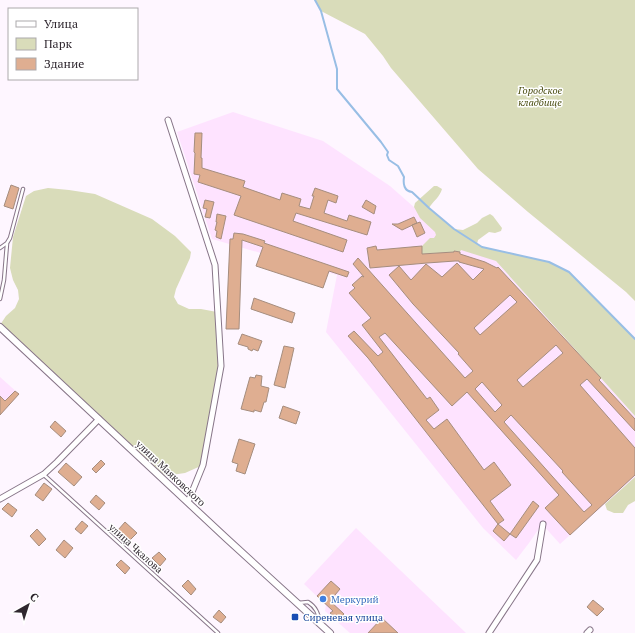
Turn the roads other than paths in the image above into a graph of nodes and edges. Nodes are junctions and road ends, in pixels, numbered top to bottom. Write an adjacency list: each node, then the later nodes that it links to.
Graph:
1 (168, 120): 10 (street)
2 (23, 189): 3 (lane)
3 (7, 243): 4 (lane); 5 (lane)
4 (0, 248)
5 (0, 299)
6 (0, 327): 7 (street, улица Маяковского)
7 (99, 419): 8 (street); 10 (street, улица Маяковского)
8 (44, 474): 9 (street); 12 (lane, улица Чкалова)
9 (0, 499)
10 (188, 502): 13 (street, улица Маяковского)
11 (543, 524): 14 (street)
12 (218, 633)
13 (330, 633)
14 (489, 633)

